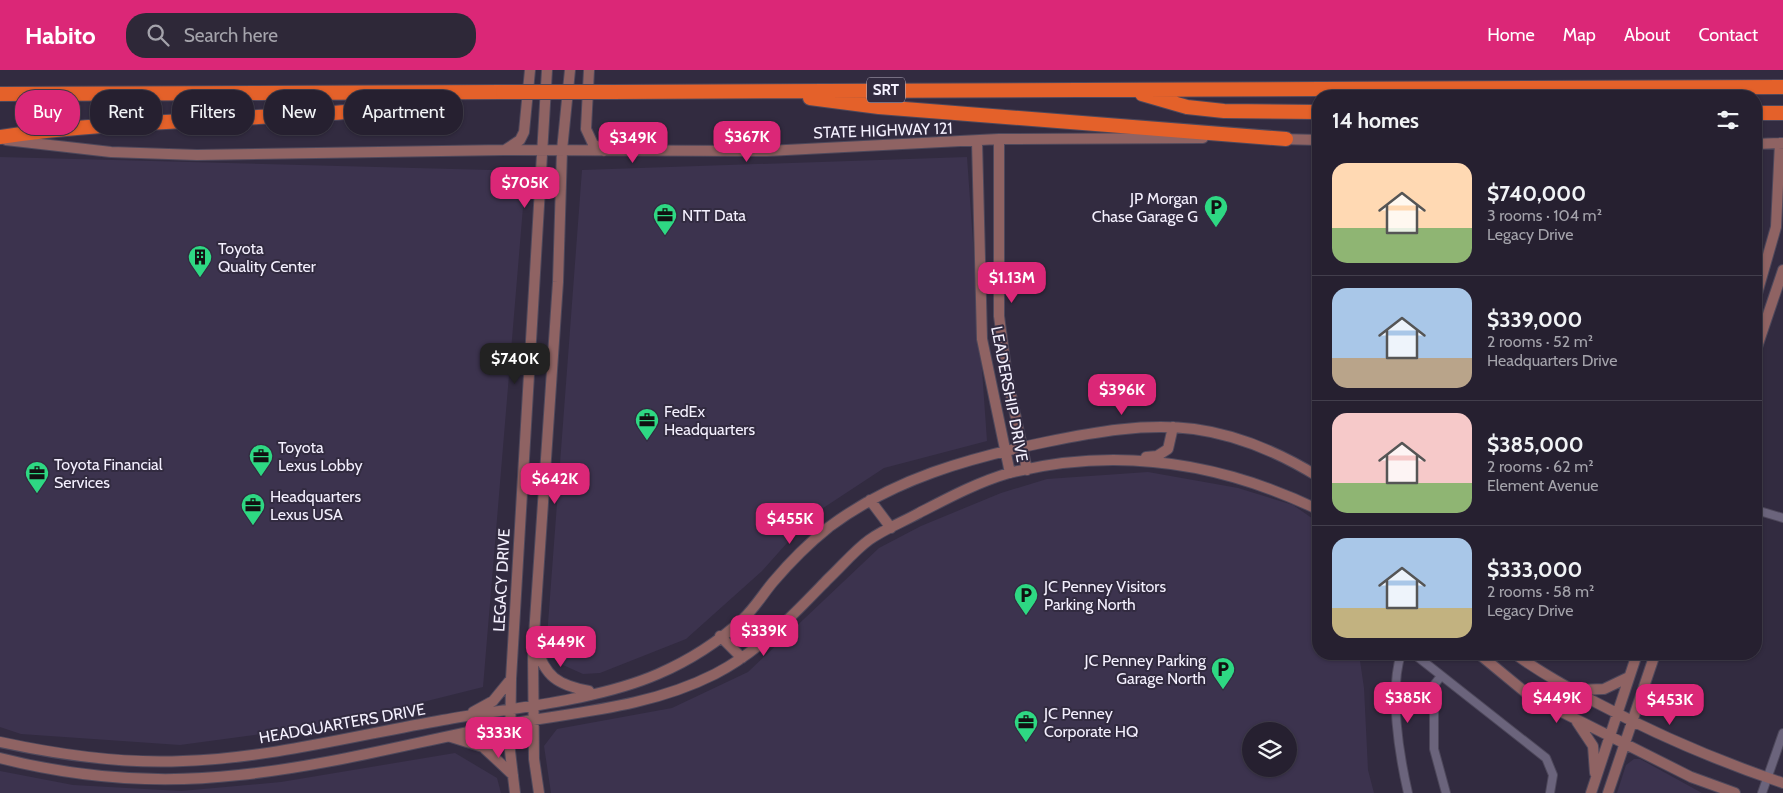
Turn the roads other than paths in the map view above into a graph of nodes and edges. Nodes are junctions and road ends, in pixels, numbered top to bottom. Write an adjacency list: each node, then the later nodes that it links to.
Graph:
1 (530, 70): 23 (main road)
2 (546, 70): 25 (main road, LEGACY DRIVE)
3 (570, 70): 24 (main road)
4 (590, 70): 26 (main road)
5 (1783, 89): 6 (highway, SRT); 8 (highway)
6 (1124, 90): 7 (highway, SRT); 13 (highway)
7 (754, 91): 10 (highway, SRT, bridge); 18 (highway)
8 (1762, 91)
9 (344, 92): 11 (highway, SRT)
10 (463, 92)
11 (0, 94)
12 (344, 111): 16 (highway)
13 (1312, 112)
14 (1762, 113): 15 (highway)
15 (1783, 113)
16 (0, 138): 23 (main road, STATE HIGHWAY 121)
17 (999, 139): 18 (main road, STATE HIGHWAY 121); 20 (main road, STATE HIGHWAY 121); 33 (main road, LEADERSHIP DRIVE)
18 (1286, 140): 19 (main road, STATE HIGHWAY 121)
19 (1312, 140)
20 (977, 141): 26 (main road, STATE HIGHWAY 121); 34 (main road, LEADERSHIP DRIVE)
21 (1762, 144): 22 (main road)
22 (1782, 144): 28 (main road)
23 (504, 150): 25 (main road, STATE HIGHWAY 121)
24 (562, 150): 25 (main road, STATE HIGHWAY 121); 26 (main road, STATE HIGHWAY 121); 45 (main road)
25 (541, 151): 55 (main road, LEGACY DRIVE)
26 (605, 151)
27 (1783, 270): 30 (main road)
28 (1762, 277)
29 (1762, 296): 30 (main road)
30 (1773, 298): 31 (main road)
31 (1762, 332)
32 (1173, 427): 33 (main road, HEADQUARTERS DRIVE); 35 (main road); 38 (main road, HEADQUARTERS DRIVE)
33 (1022, 447): 34 (main road, HEADQUARTERS DRIVE); 36 (main road, LEADERSHIP DRIVE)
34 (1005, 451): 37 (main road, LEADERSHIP DRIVE); 39 (main road, HEADQUARTERS DRIVE)
35 (1107, 461): 36 (main road, HEADQUARTERS DRIVE); 40 (main road, HEADQUARTERS DRIVE)
36 (1027, 470): 37 (main road, HEADQUARTERS DRIVE)
37 (1010, 473): 43 (main road, HEADQUARTERS DRIVE)
38 (1312, 473)
39 (870, 500): 43 (main road); 44 (main road, HEADQUARTERS DRIVE)
40 (1312, 507)
41 (1762, 512): 42 (street)
42 (1783, 518)
43 (891, 528): 46 (main road, HEADQUARTERS DRIVE)
44 (720, 636): 46 (main road); 57 (main road, HEADQUARTERS DRIVE)
45 (534, 638): 57 (main road); 58 (main road)
46 (742, 658): 62 (main road, HEADQUARTERS DRIVE)
47 (1400, 660): 78 (street)
48 (1421, 660): 53 (street)
49 (1486, 660): 63 (main road)
50 (1523, 660): 56 (main road)
51 (1635, 660): 54 (main road)
52 (1653, 660): 64 (main road)
53 (1441, 676): 79 (street); 80 (street)
54 (1629, 677): 56 (main road); 60 (main road)
55 (511, 679): 59 (main road, LEGACY DRIVE); 61 (main road)
56 (1573, 690): 60 (main road)
57 (595, 692): 58 (main road, HEADQUARTERS DRIVE)
58 (533, 705): 59 (main road, HEADQUARTERS DRIVE); 62 (main road)
59 (511, 708): 61 (main road, HEADQUARTERS DRIVE); 65 (main road, LEGACY DRIVE)
60 (1618, 714): 64 (main road); 68 (main road)
61 (460, 718): 69 (main road, HEADQUARTERS DRIVE)
62 (534, 720): 65 (main road, HEADQUARTERS DRIVE); 77 (main road)
63 (1576, 721): 68 (main road); 74 (main road)
64 (1632, 721): 70 (main road); 73 (main road)
65 (511, 724): 67 (main road, HEADQUARTERS DRIVE); 72 (main road, LEGACY DRIVE)
66 (1783, 733): 73 (street)
67 (445, 736): 71 (main road, HEADQUARTERS DRIVE); 72 (main road)
68 (1610, 737): 70 (main road); 74 (main road)
69 (0, 742)
70 (1624, 744): 82 (main road); 83 (main road)
71 (0, 758)
72 (513, 775): 76 (main road, LEGACY DRIVE)
73 (1768, 778): 75 (main road); 84 (street)
74 (1596, 779): 81 (main road)
75 (1783, 783)
76 (515, 793)
77 (538, 793)
78 (1408, 793)
79 (1446, 793)
80 (1550, 793)
81 (1591, 793)
82 (1608, 793)
83 (1735, 793)
84 (1762, 793)

